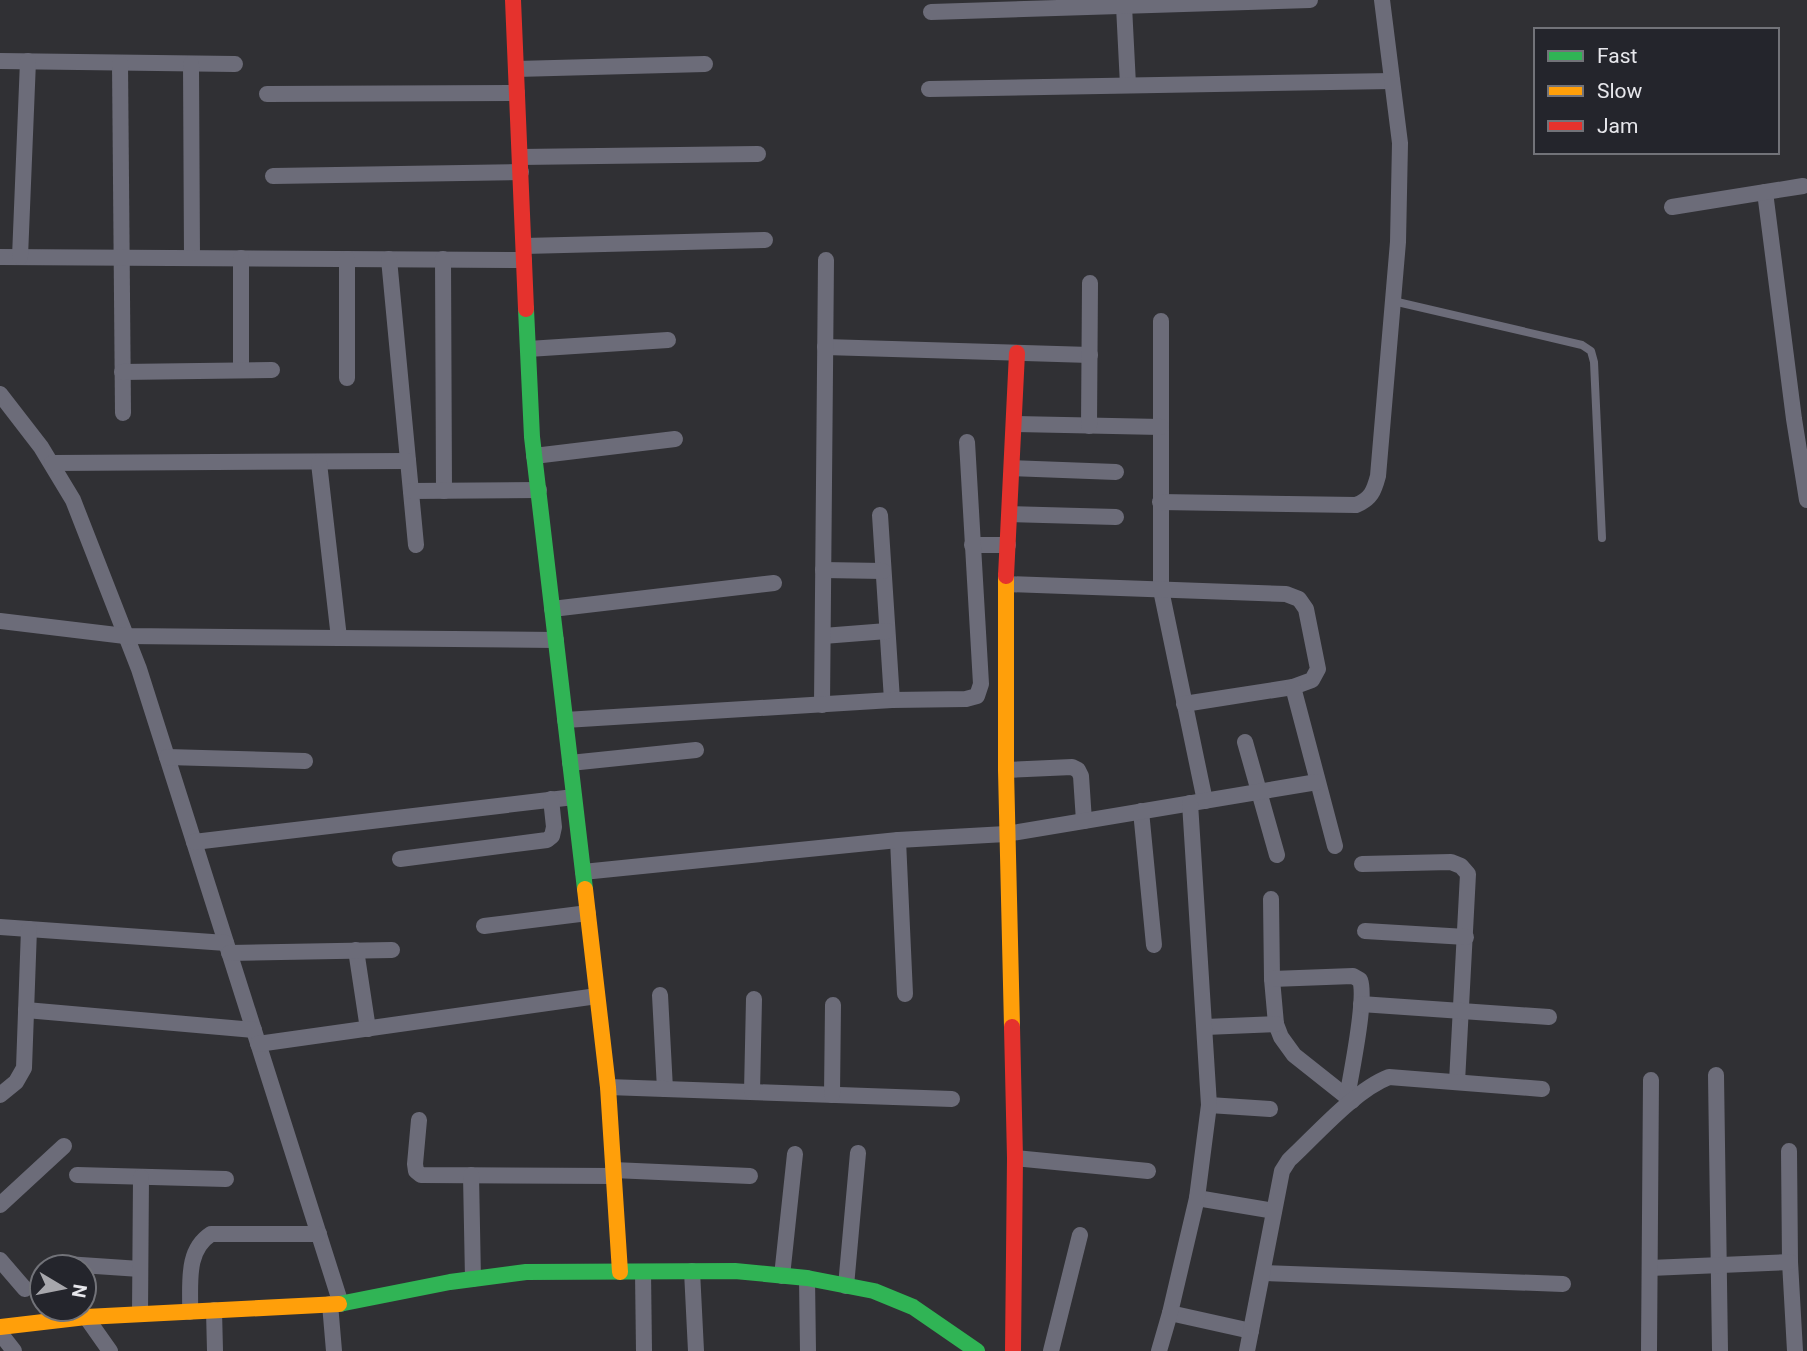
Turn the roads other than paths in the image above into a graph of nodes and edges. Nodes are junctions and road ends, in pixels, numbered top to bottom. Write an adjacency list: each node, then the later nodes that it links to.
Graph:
1 (513, 0): 12 (street)
2 (1310, 0): 4 (street)
3 (1382, 0): 13 (street)
4 (1124, 6): 5 (street); 14 (street)
5 (931, 12)
6 (0, 61): 7 (street)
7 (28, 61): 8 (street); 27 (street)
8 (120, 63): 9 (street); 28 (street)
9 (191, 64): 10 (street); 29 (street)
10 (235, 64)
11 (705, 64): 12 (street)
12 (516, 69): 16 (street)
13 (1392, 81): 14 (street); 36 (street)
14 (1128, 85): 15 (street)
15 (929, 89)
16 (517, 93): 17 (street); 19 (street)
17 (267, 94)
18 (758, 154): 19 (street)
19 (520, 165): 20 (street); 25 (street)
20 (273, 176)
21 (1803, 186): 22 (street)
22 (1765, 192): 23 (street); 63 (street)
23 (1672, 207)
24 (765, 240): 25 (street)
25 (524, 253): 33 (street); 40 (street)
26 (0, 257): 27 (street)
27 (20, 257): 28 (street)
28 (121, 258): 29 (street); 45 (street)
29 (192, 258): 30 (street)
30 (241, 258): 31 (street); 43 (street)
31 (347, 259): 32 (street); 46 (street)
32 (389, 259): 33 (street); 55 (street)
33 (443, 259): 62 (street)
34 (826, 260): 39 (street)
35 (1090, 283): 42 (street)
36 (1393, 300): 64 (street); 68 (lane)
37 (1161, 321): 51 (street)
38 (668, 340): 40 (street)
39 (825, 347): 41 (street); 72 (street)
40 (528, 349): 54 (street)
41 (1017, 353): 42 (street); 49 (street)
42 (1090, 355): 50 (street)
43 (241, 370): 44 (street); 45 (street)
44 (272, 370)
45 (122, 372): 48 (street)
46 (347, 378)
47 (0, 394): 56 (street)
48 (122, 413)
49 (1014, 424): 50 (street); 58 (street)
50 (1089, 426): 51 (street)
51 (1161, 428): 64 (street)
52 (675, 439): 54 (street)
53 (967, 442): 70 (street)
54 (534, 456): 60 (street)
55 (408, 461): 57 (street); 61 (street)
56 (52, 463): 57 (street); 80 (street)
57 (319, 463): 82 (street)
58 (1012, 468): 59 (street); 65 (street)
59 (1116, 472)
60 (538, 490): 62 (street); 77 (street)
61 (411, 491): 62 (street); 69 (street)
62 (444, 491)
63 (1807, 500)
64 (1160, 502): 76 (street)
65 (1010, 514): 67 (street); 71 (street)
66 (880, 515): 73 (street)
67 (1116, 517)
68 (1602, 538)
69 (416, 545)
70 (972, 545): 71 (street); 85 (street)
71 (1008, 545): 75 (street)
72 (823, 570): 73 (street); 81 (street)
73 (883, 571): 79 (street)
74 (774, 583): 77 (street)
75 (1006, 584): 76 (street); 94 (street)
76 (1161, 590): 84 (street); 86 (street)
77 (552, 609): 83 (street)
78 (0, 621): 80 (street)
79 (887, 631): 81 (street); 85 (street)
80 (125, 636): 82 (street); 91 (street)
81 (823, 636): 87 (street)
82 (339, 638): 83 (street)
83 (556, 640): 88 (street)
84 (1293, 687): 86 (street); 95 (street)
85 (892, 701): 87 (street)
86 (1184, 704): 99 (street)
87 (822, 705): 88 (street)
88 (565, 720): 93 (street)
89 (1245, 742): 96 (street)
90 (696, 750): 93 (street)
91 (167, 758): 92 (street); 104 (street)
92 (305, 761)
93 (570, 763): 97 (street)
94 (1006, 770): 101 (street); 102 (street)
95 (1317, 782): 96 (street); 105 (street)
96 (1259, 792): 99 (street); 106 (street)
97 (574, 797): 98 (street); 109 (street)
98 (551, 799): 104 (street); 107 (street)
99 (1198, 802): 100 (street); 132 (street)
100 (1141, 811): 101 (street); 117 (street)
101 (1084, 821): 102 (street)
102 (1006, 834): 103 (street); 153 (street)
103 (898, 840): 109 (street); 122 (street)
104 (194, 842): 118 (street)
105 (1335, 846)
106 (1277, 855)
107 (400, 859)
108 (1362, 864): 116 (street)
109 (583, 872): 111 (street)
110 (1271, 899): 121 (street)
111 (588, 913): 112 (street); 124 (street)
112 (484, 926)
113 (0, 927): 114 (street)
114 (29, 929): 118 (street); 128 (street)
115 (1365, 931): 116 (street)
116 (1466, 937): 129 (street)
117 (1154, 945)
118 (228, 948): 119 (street); 134 (street)
119 (356, 950): 120 (street); 133 (street)
120 (392, 950)
121 (1272, 979): 126 (street); 131 (street)
122 (905, 994)
123 (660, 995): 140 (street)
124 (597, 996): 133 (street); 138 (street)
125 (754, 999): 141 (street)
126 (1361, 1004): 129 (street); 145 (street)
127 (833, 1005): 143 (street)
128 (26, 1010): 134 (street); 142 (street)
129 (1462, 1011): 130 (street); 137 (street)
130 (1549, 1017)
131 (1276, 1024): 132 (street); 145 (street)
132 (1205, 1027): 146 (street)
133 (368, 1029): 134 (street)
134 (256, 1037): 164 (street)
135 (1716, 1075): 168 (street)
136 (1651, 1080): 170 (street)
137 (1457, 1082): 139 (street); 145 (street)
138 (608, 1087): 140 (street); 155 (street)
139 (1542, 1088)
140 (665, 1089): 141 (street)
141 (752, 1092): 143 (street)
142 (0, 1095)
143 (832, 1095): 144 (street)
144 (952, 1099)
145 (1350, 1100): 163 (street)
146 (1209, 1105): 147 (street); 161 (street)
147 (1270, 1109)
148 (419, 1120): 157 (street)
149 (64, 1146): 162 (street)
150 (1789, 1151): 167 (street)
151 (858, 1153): 180 (street)
152 (795, 1154): 176 (street)
153 (1015, 1158): 154 (street); 201 (street)
154 (1149, 1171)
155 (613, 1173): 157 (street); 158 (street); 173 (street)
156 (77, 1175): 159 (street)
157 (471, 1175): 178 (street)
158 (750, 1176)
159 (141, 1177): 160 (street); 171 (street)
160 (226, 1179)
161 (1196, 1198): 163 (street); 185 (street)
162 (0, 1205)
163 (1274, 1211): 175 (street)
164 (319, 1234): 182 (street); 184 (street)
165 (1080, 1235): 202 (street)
166 (0, 1260): 181 (street)
167 (1790, 1262): 168 (street); 207 (street)
168 (1719, 1265): 170 (street); 206 (street)
169 (98, 1266): 171 (street)
170 (1650, 1268): 205 (street)
171 (141, 1269): 186 (street)
172 (692, 1271): 174 (street); 176 (street); 198 (street)
173 (620, 1272): 174 (street); 178 (street)
174 (643, 1272): 197 (street)
175 (1263, 1273): 179 (street); 191 (street)
176 (782, 1276): 177 (street)
177 (807, 1278): 180 (street); 199 (street)
178 (473, 1279): 182 (street)
179 (1563, 1284)
180 (846, 1286): 200 (street)
181 (25, 1289)
182 (335, 1304): 183 (street); 196 (street)
183 (214, 1310): 184 (street); 195 (street)
184 (190, 1312): 186 (street)
185 (1171, 1313): 191 (street); 203 (street)
186 (140, 1314): 187 (street)
187 (98, 1316)
188 (34, 1323): 190 (street)
189 (90, 1323): 194 (street)
190 (0, 1327)
191 (1251, 1331): 204 (street)
192 (0, 1333): 193 (street)
193 (14, 1351)
194 (110, 1351)
195 (215, 1351)
196 (334, 1351)
197 (644, 1351)
198 (696, 1351)
199 (808, 1351)
200 (977, 1351)
201 (1013, 1351)
202 (1051, 1351)
203 (1159, 1351)
204 (1247, 1351)
205 (1650, 1351)
206 (1720, 1351)
207 (1795, 1351)

